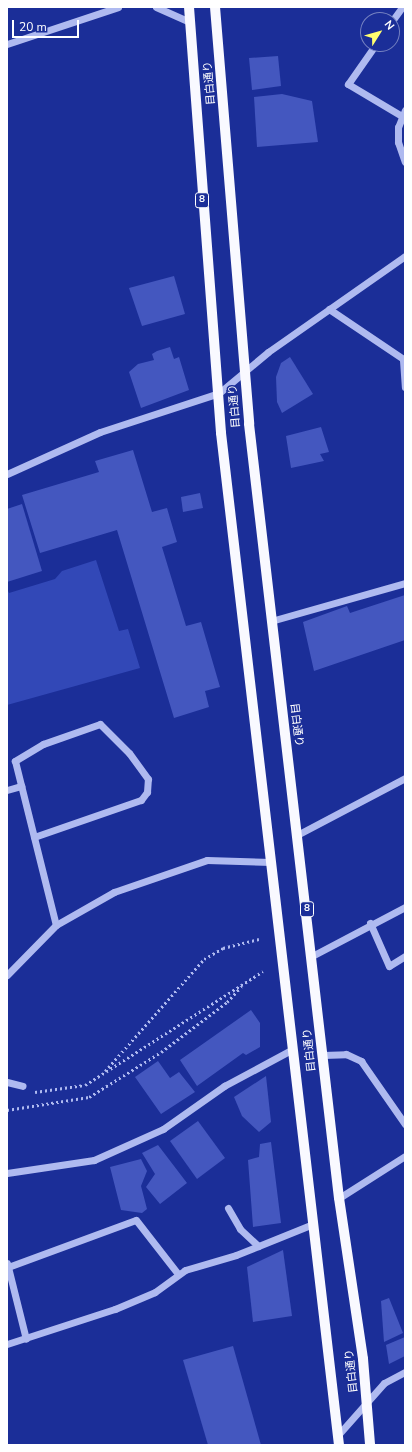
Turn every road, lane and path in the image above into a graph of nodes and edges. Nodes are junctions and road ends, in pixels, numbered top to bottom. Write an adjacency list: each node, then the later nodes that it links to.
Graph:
1 (118, 7): 6 (street)
2 (156, 7): 5 (street)
3 (189, 7): 5 (main road, 目白通り / 8)
4 (215, 7): 13 (main road, 目白通り / 8)
5 (190, 22): 15 (main road, 目白通り / 8)
6 (7, 44)
7 (370, 52): 8 (street)
8 (404, 113): 9 (street)
9 (405, 162)
10 (405, 256): 11 (street)
11 (330, 309): 12 (street); 13 (street)
12 (404, 360): 14 (street)
13 (244, 372): 15 (street); 18 (main road, 目白通り / 8)
14 (405, 387)
15 (219, 393): 16 (street); 24 (main road, 目白通り / 8)
16 (7, 474)
17 (405, 583): 18 (street)
18 (271, 621): 22 (main road, 目白通り / 8)
19 (405, 778): 22 (street)
20 (21, 786): 21 (street); 23 (street); 23 (street)
21 (7, 790)
22 (297, 836): 29 (main road, 目白通り / 8)
23 (34, 837): 27 (street)
24 (271, 862): 27 (street); 34 (main road, 目白通り / 8)
25 (405, 907): 26 (street)
26 (370, 923): 29 (street); 30 (street)
27 (56, 924): 32 (street)
28 (259, 939): 36 (path)
29 (312, 956): 35 (main road, 目白通り / 8)
30 (405, 956)
31 (263, 971): 33 (path)
32 (7, 975)
33 (242, 985): 36 (path); 40 (path)
34 (293, 1049): 43 (street); 46 (main road, 目白通り / 8)
35 (323, 1055): 41 (street); 44 (main road, 目白通り / 8)
36 (102, 1074): 39 (path)
37 (7, 1082): 38 (street)
38 (23, 1086)
39 (28, 1093)
40 (7, 1110)
41 (405, 1124)
42 (405, 1156): 44 (street)
43 (7, 1173)
44 (339, 1198): 53 (main road, 目白通り / 8)
45 (228, 1208): 47 (street)
46 (313, 1224): 47 (street); 54 (main road, 目白通り / 8)
47 (258, 1246): 49 (street)
48 (8, 1265): 49 (street); 50 (street)
49 (178, 1274): 50 (street)
50 (26, 1339): 51 (street)
51 (7, 1344)
52 (405, 1372): 53 (street)
53 (367, 1403): 54 (street); 56 (main road, 目白通り / 8)
54 (339, 1440): 55 (main road)
55 (330, 1445)
56 (370, 1445)

